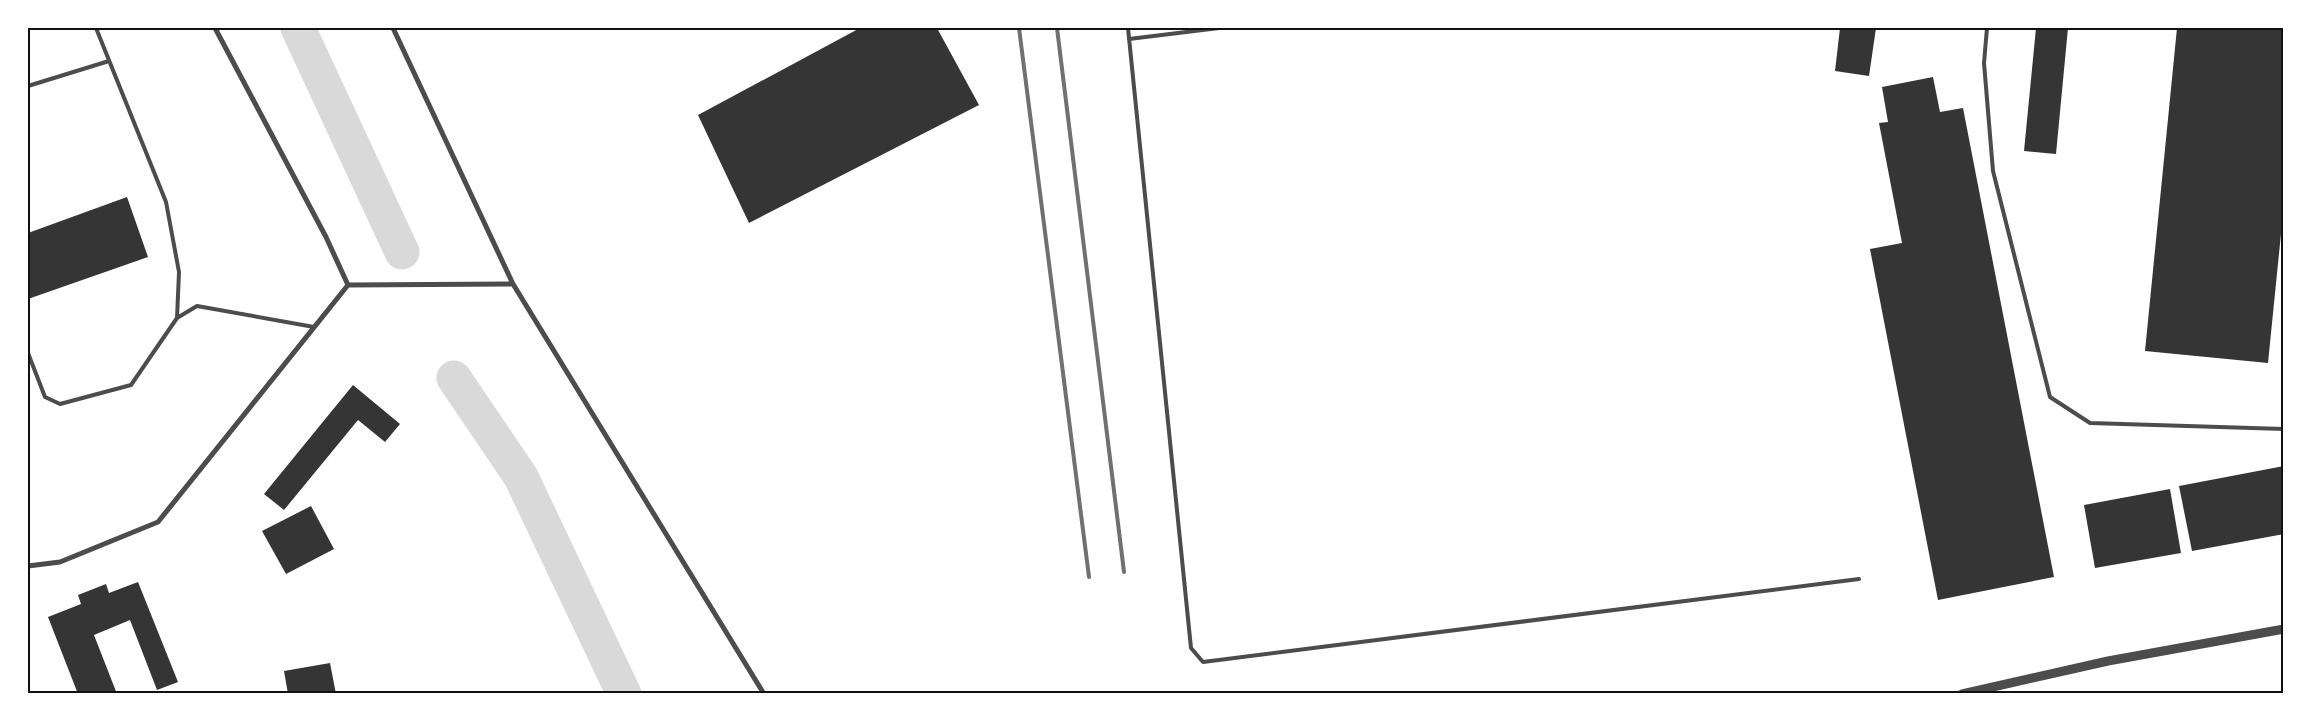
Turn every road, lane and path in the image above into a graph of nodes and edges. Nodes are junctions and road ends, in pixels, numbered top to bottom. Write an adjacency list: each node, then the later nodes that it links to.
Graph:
1 (96, 28): 8 (lane)
2 (215, 28): 11 (street)
3 (393, 28): 10 (street)
4 (1128, 28): 7 (lane)
5 (1219, 28): 7 (lane)
6 (1987, 28): 15 (lane)
7 (1129, 40): 17 (lane)
8 (110, 62): 9 (lane); 12 (lane)
9 (28, 86)
10 (513, 284): 11 (street); 19 (street)
11 (348, 285): 13 (street)
12 (177, 318): 13 (lane); 14 (lane)
13 (314, 327): 16 (street)
14 (28, 353)
15 (2284, 429)
16 (28, 566)
17 (1859, 579)
18 (2284, 629): 20 (street)
19 (764, 694)
20 (1962, 694)

